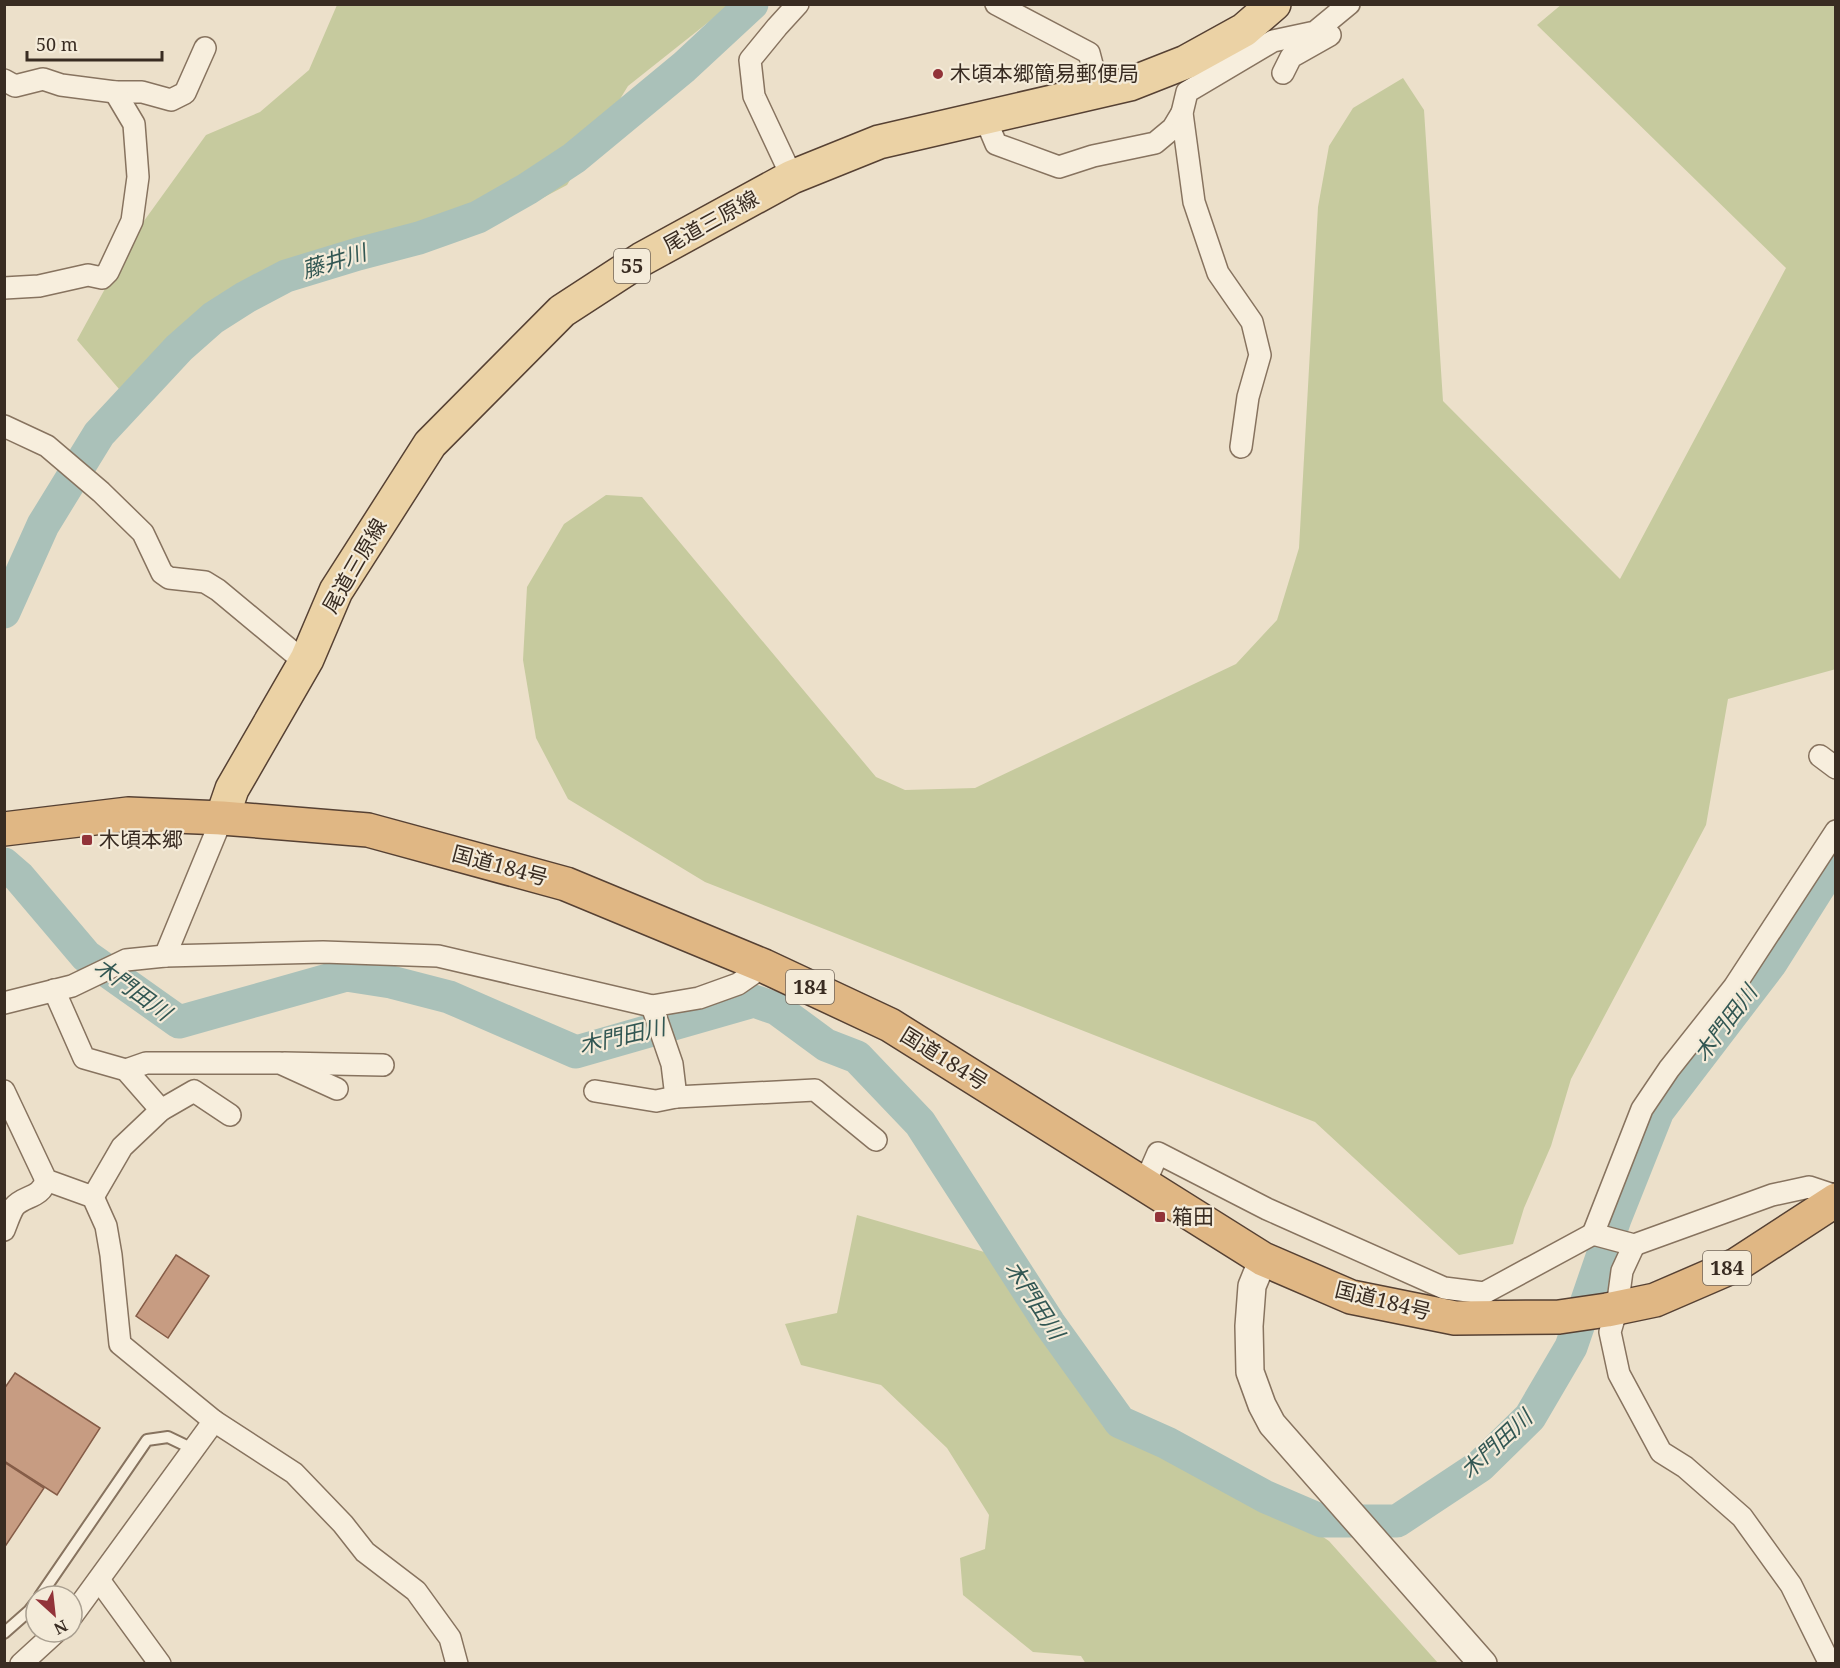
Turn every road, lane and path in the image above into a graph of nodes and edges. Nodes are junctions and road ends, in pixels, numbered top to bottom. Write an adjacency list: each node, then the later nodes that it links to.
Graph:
1 (798, 4): 13 (street)
2 (996, 4): 9 (street)
3 (1274, 4): 9 (main road, 尾道三原線 / 55)
4 (1348, 4): 11 (street)
5 (1363, 4): 7 (street)
6 (205, 48): 10 (street)
7 (1283, 73)
8 (4, 80): 10 (street)
9 (1099, 91): 12 (main road, 尾道三原線 / 55)
10 (116, 92): 14 (street)
11 (1182, 113): 12 (street); 16 (street)
12 (985, 118): 13 (main road, 尾道三原線 / 55)
13 (792, 177): 17 (main road, 尾道三原線 / 55)
14 (4, 288)
15 (4, 426): 17 (street)
16 (1241, 447)
17 (307, 659): 18 (main road, 尾道三原線 / 55)
18 (222, 818): 19 (highway, 国道184号 / 184); 21 (street); 22 (highway, 国道184号 / 184)
19 (4, 830)
20 (1836, 831): 41 (street)
21 (165, 957): 23 (street); 25 (street)
22 (764, 966): 25 (street); 37 (highway, 国道184号 / 184)
23 (54, 990): 24 (street); 28 (street)
24 (4, 1003)
25 (652, 1006): 32 (street)
26 (280, 1063): 27 (street); 28 (street); 29 (street)
27 (382, 1065)
28 (126, 1070): 33 (street)
29 (337, 1089)
30 (4, 1091): 36 (street)
31 (595, 1091): 32 (street)
32 (676, 1097): 35 (street)
33 (161, 1110): 34 (street); 38 (street)
34 (230, 1115)
35 (876, 1140)
36 (46, 1180): 38 (street); 40 (street)
37 (1144, 1185): 41 (street); 43 (highway, 国道184号 / 184)
38 (93, 1197): 45 (street)
39 (1836, 1198): 42 (street); 44 (highway, 国道184号 / 184)
40 (4, 1230)
41 (1593, 1234): 42 (street)
42 (1634, 1245): 44 (street)
43 (1263, 1259): 44 (highway, 国道184号 / 184); 56 (street)
44 (1612, 1309): 57 (street)
45 (214, 1420): 46 (street); 55 (street)
46 (194, 1449): 47 (street); 48 (lane)
47 (99, 1580): 49 (street); 54 (street)
48 (48, 1584)
49 (84, 1600)
50 (24, 1615): 51 (lane)
51 (4, 1633)
52 (43, 1644): 53 (street)
53 (21, 1664)
54 (160, 1664)
55 (458, 1664)
56 (1483, 1664)
57 (1830, 1664)

